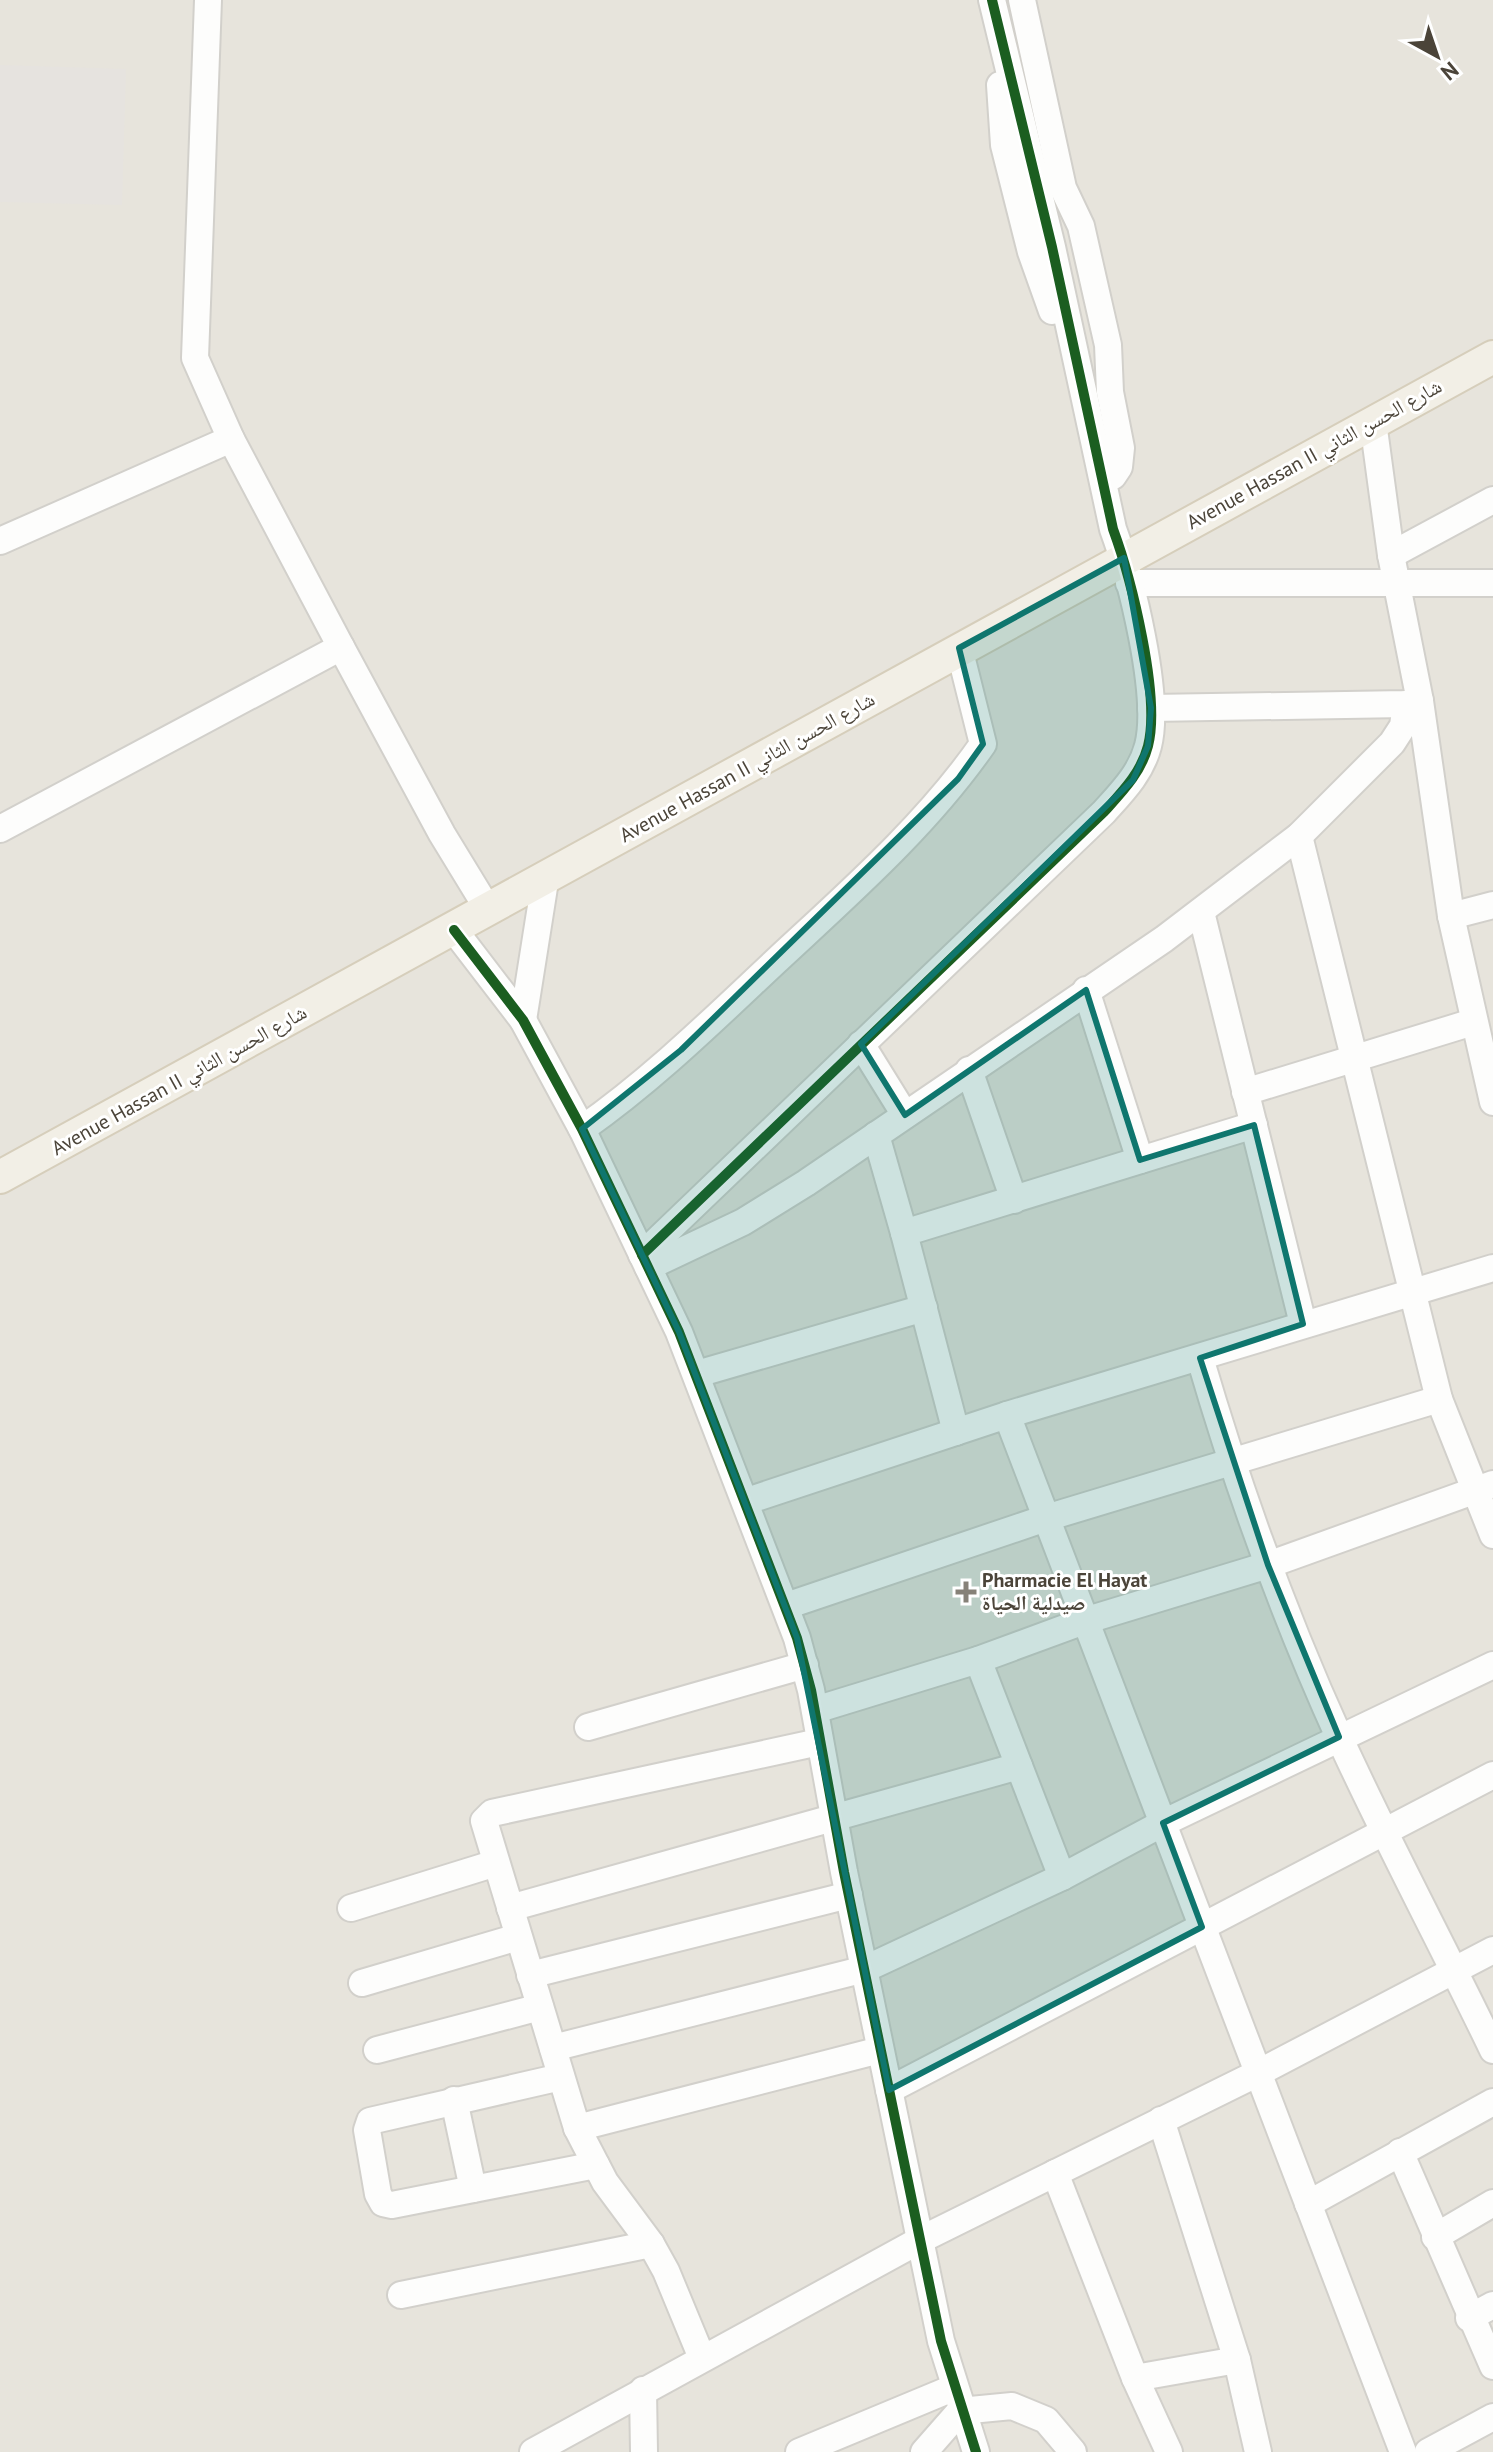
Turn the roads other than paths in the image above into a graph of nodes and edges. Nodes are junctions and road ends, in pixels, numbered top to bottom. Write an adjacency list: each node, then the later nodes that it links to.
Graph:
1 (208, 0): 8 (street)
2 (980, 0): 11 (street)
3 (992, 0): 11 (street)
4 (1009, 0): 9 (street)
5 (1022, 0): 9 (street)
6 (1493, 357): 7 (main road, Avenue Hassan II شارع الحسن الثاني)
7 (1373, 422): 13 (street); 14 (main road, Avenue Hassan II شارع الحسن الثاني)
8 (231, 439): 12 (street); 17 (street)
9 (1113, 476): 14 (street)
10 (1493, 500): 13 (street)
11 (1112, 524): 14 (street)
12 (0, 541)
13 (1391, 555): 16 (street)
14 (1126, 570): 16 (street); 18 (main road, Avenue Hassan II شارع الحسن الثاني); 20 (street)
15 (1493, 583): 16 (street)
16 (1397, 584): 19 (street)
17 (341, 647): 21 (street); 25 (street)
18 (959, 648): 23 (main road, Avenue Hassan II شارع الحسن الثاني); 39 (street)
19 (1413, 703): 20 (street); 22 (street); 27 (street)
20 (1151, 708): 32 (street)
21 (0, 829)
22 (1299, 836): 26 (street); 33 (street)
23 (545, 881): 25 (main road, Avenue Hassan II شارع الحسن الثاني); 30 (street)
24 (1493, 905): 27 (street)
25 (489, 911): 28 (main road, Avenue Hassan II شارع الحسن الثاني)
26 (1201, 912): 29 (street); 35 (street)
27 (1451, 916): 31 (street)
28 (454, 930): 30 (street); 42 (main road, Avenue Hassan II شارع الحسن الثاني)
29 (1086, 990): 34 (street); 41 (street)
30 (523, 1020): 39 (street)
31 (1473, 1022): 33 (street); 36 (street)
32 (861, 1044): 37 (street); 45 (street)
33 (1353, 1058): 35 (street); 47 (street)
34 (969, 1070): 37 (street); 43 (street)
35 (1245, 1092): 38 (street)
36 (1493, 1102)
37 (905, 1115): 40 (street)
38 (1254, 1125): 41 (street); 49 (street)
39 (582, 1129): 45 (street)
40 (876, 1135): 44 (street); 45 (street)
41 (1140, 1160): 43 (street)
42 (0, 1177)
43 (1014, 1200): 44 (street)
44 (904, 1233): 48 (street)
45 (645, 1261): 51 (street)
46 (1493, 1268): 47 (street)
47 (1409, 1292): 49 (street); 52 (street)
48 (924, 1308): 51 (street); 54 (street)
49 (1303, 1324): 50 (street)
50 (1200, 1358): 53 (street); 55 (street)
51 (697, 1374): 57 (street)
52 (1439, 1399): 55 (street); 56 (street)
53 (1007, 1415): 54 (street); 58 (street)
54 (956, 1432): 57 (street)
55 (1230, 1460): 58 (street); 60 (street)
56 (1484, 1488): 59 (street); 60 (street)
57 (747, 1501): 61 (street)
58 (1046, 1518): 61 (street); 62 (street)
59 (1493, 1535)
60 (1268, 1565): 62 (street); 68 (street)
61 (786, 1606): 64 (street)
62 (1084, 1621): 63 (street); 73 (street)
63 (978, 1660): 66 (street); 70 (street)
64 (805, 1665): 66 (street); 67 (street)
65 (1493, 1665): 68 (street)
66 (815, 1710): 69 (street)
67 (588, 1727)
68 (1339, 1737): 73 (street); 74 (street)
69 (819, 1742): 72 (street); 75 (street)
70 (1019, 1766): 72 (street); 76 (street)
71 (1493, 1775): 74 (street)
72 (834, 1819): 77 (street); 79 (street)
73 (1163, 1823): 76 (street); 80 (street)
74 (1384, 1832): 80 (street); 84 (street)
75 (496, 1863): 78 (street); 79 (street)
76 (1062, 1877): 83 (street)
77 (849, 1895): 83 (street); 85 (street)
78 (351, 1908)
79 (510, 1908): 81 (street)
80 (1202, 1927): 92 (street); 94 (street)
81 (518, 1937): 85 (street); 86 (street)
82 (1493, 1950): 84 (street)
83 (865, 1969): 88 (street); 90 (street)
84 (1454, 1970): 91 (street); 92 (street)
85 (530, 1975): 87 (street)
86 (362, 1983)
87 (540, 2007): 88 (street); 89 (street)
88 (553, 2048): 93 (street)
89 (377, 2050)
90 (880, 2050): 94 (street); 98 (street)
91 (1493, 2050)
92 (1258, 2073): 97 (street); 104 (street)
93 (561, 2077): 95 (street); 98 (street)
94 (889, 2090): 106 (street)
95 (454, 2100): 102 (street); 102 (street)
96 (1493, 2102): 99 (street)
97 (1161, 2120): 101 (street); 112 (street)
98 (577, 2128): 100 (street)
99 (1400, 2152): 104 (street); 105 (street)
100 (596, 2165): 102 (street); 107 (street)
101 (1055, 2173): 106 (street); 114 (street)
102 (473, 2189)
103 (1493, 2203): 105 (street)
104 (1308, 2204): 126 (street)
105 (1435, 2237): 110 (street)
106 (922, 2239): 111 (street); 116 (street)
107 (651, 2244): 108 (street); 111 (street)
108 (401, 2295)
109 (1493, 2305): 110 (street)
110 (1469, 2318): 113 (street)
111 (702, 2358): 115 (street)
112 (1237, 2360): 114 (street); 125 (street)
113 (1493, 2366)
114 (1135, 2378): 124 (street)
115 (643, 2390): 118 (street); 119 (street)
116 (957, 2399): 120 (street); 121 (street); 122 (street); 123 (street)
117 (1493, 2417): 127 (street)
118 (533, 2452)
119 (644, 2452)
120 (799, 2452)
121 (924, 2452)
122 (976, 2452)
123 (1073, 2452)
124 (1169, 2452)
125 (1258, 2452)
126 (1403, 2452)
127 (1428, 2452)

